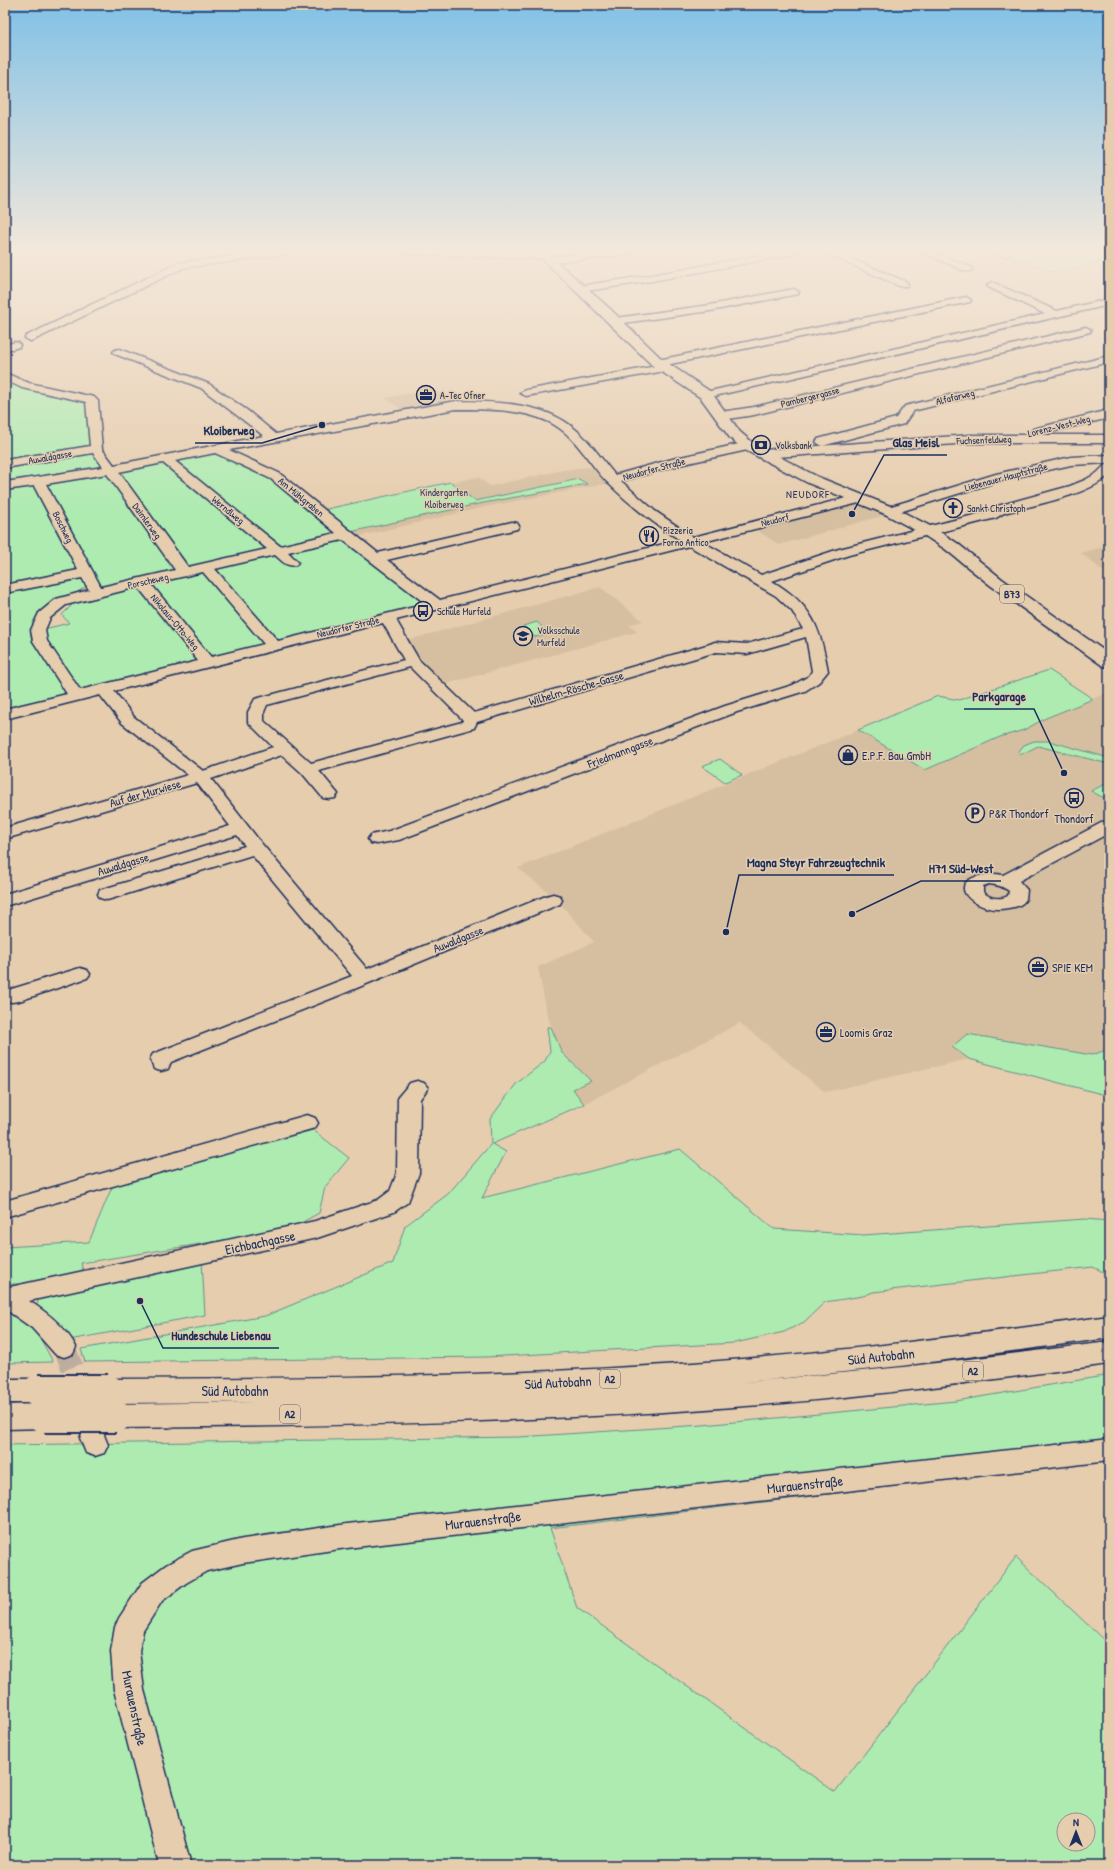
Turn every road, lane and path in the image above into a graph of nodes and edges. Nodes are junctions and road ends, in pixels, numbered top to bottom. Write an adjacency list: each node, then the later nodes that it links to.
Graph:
1 (634, 338): 7 (main road, B73)
2 (786, 338): 7 (street)
3 (950, 338): 10 (street)
4 (1052, 338): 12 (street, Pambergergasse)
5 (119, 352): 13 (street)
6 (1109, 359): 19 (street, Alfafarweg)
7 (661, 365): 9 (street); 10 (main road, B73)
8 (5, 376): 17 (street)
9 (526, 393)
10 (706, 395): 12 (main road, B73)
11 (1109, 414): 14 (street, Lorenz-Vest-Weg)
12 (721, 416): 16 (main road, B73)
13 (273, 438): 18 (street); 25 (street)
14 (1009, 438): 15 (street, Fuchsenfeldweg); 19 (street, Fuchsenfeldweg)
15 (1109, 439)
16 (748, 446): 20 (main road, B73); 25 (street, Neudorfer Straße)
17 (96, 449): 23 (street, Auwaldgasse); 24 (street)
18 (218, 450): 21 (street); 32 (street, Am Mühlgraben)
19 (810, 450): 20 (street, Fuchsenfeldweg)
20 (763, 454): 28 (main road, B73)
21 (165, 459): 24 (street); 34 (street, Werndlweg)
22 (1107, 463): 29 (street, Liebenauer Hauptstraße); 31 (street, Liebenauer Hauptstraße)
23 (5, 464)
24 (110, 469): 26 (street); 38 (street, Daimlerweg)
25 (612, 480): 33 (street, Neudorfer Straße)
26 (38, 482): 27 (street); 39 (street, Boschweg)
27 (5, 486)
28 (858, 499): 29 (main road, B73); 33 (street, Neudorf)
29 (890, 511): 31 (main road, B73)
30 (512, 526): 35 (street)
31 (928, 531): 40 (street); 49 (main road, B73)
32 (346, 535): 34 (street, Porscheweg); 35 (street, Am Mühlgraben)
33 (691, 541): 40 (street, Neudorfer Straße); 44 (street, Neudorfer Straße)
34 (279, 551): 36 (street, Werndlweg); 37 (street, Porscheweg)
35 (376, 558): 44 (street, Am Mühlgraben)
36 (291, 562)
37 (207, 568): 38 (street, Porscheweg); 47 (street)
38 (184, 572): 41 (street, Porscheweg)
39 (86, 573): 42 (street); 43 (street, Boschweg)
40 (761, 580): 46 (street)
41 (142, 582): 43 (street, Porscheweg); 50 (street, Nikolaus-Otto-Weg)
42 (5, 589)
43 (97, 592): 52 (street, Porscheweg)
44 (438, 605): 45 (street, Neudorfer Straße)
45 (387, 617): 47 (street, Neudorfer Straße); 48 (street)
46 (811, 631): 54 (street, Wilhelm-Rösche-Gasse); 62 (street, Friedmanngasse)
47 (274, 646): 50 (street, Neudorfer Straße)
48 (413, 662): 54 (street); 55 (street)
49 (1109, 662)
50 (208, 663): 51 (street, Neudorfer Straße)
51 (104, 689): 52 (street, Neudorfer Straße); 57 (street)
52 (76, 696): 53 (street, Neudorfer Straße)
53 (5, 714)
54 (471, 719): 56 (street)
55 (284, 749): 56 (street); 57 (street, Auf der Murwiese)
56 (308, 768): 58 (street)
57 (201, 777): 60 (street); 61 (street, Auf der Murwiese)
58 (329, 794)
59 (1109, 826): 64 (street)
60 (241, 828): 63 (street); 66 (street, Auwaldgasse)
61 (5, 834)
62 (377, 840)
63 (256, 848): 65 (street, Auwaldgasse); 69 (street)
64 (1006, 881)
65 (107, 894)
66 (5, 900)
67 (553, 900): 69 (street, Auwaldgasse)
68 (80, 974): 70 (street)
69 (364, 978): 71 (street, Auwaldgasse)
70 (7, 999)
71 (161, 1064)
72 (417, 1088): 75 (street, Eichbachgasse)
73 (307, 1123): 74 (street)
74 (5, 1209)
75 (5, 1297): 77 (street, Eichbachgasse)
76 (1109, 1327): 80 (main road, Süd Autobahn / A2)
77 (64, 1347)
78 (1109, 1353): 80 (main road, Süd Autobahn / A2)
79 (5, 1391): 81 (main road, Süd Autobahn / A2)
80 (112, 1403): 81 (main road, Süd Autobahn / A2, bridge)
81 (41, 1404): 82 (main road, Süd Autobahn / A2)
82 (5, 1417)
83 (1109, 1450): 84 (street, Murauenstraße)
84 (175, 1865)

